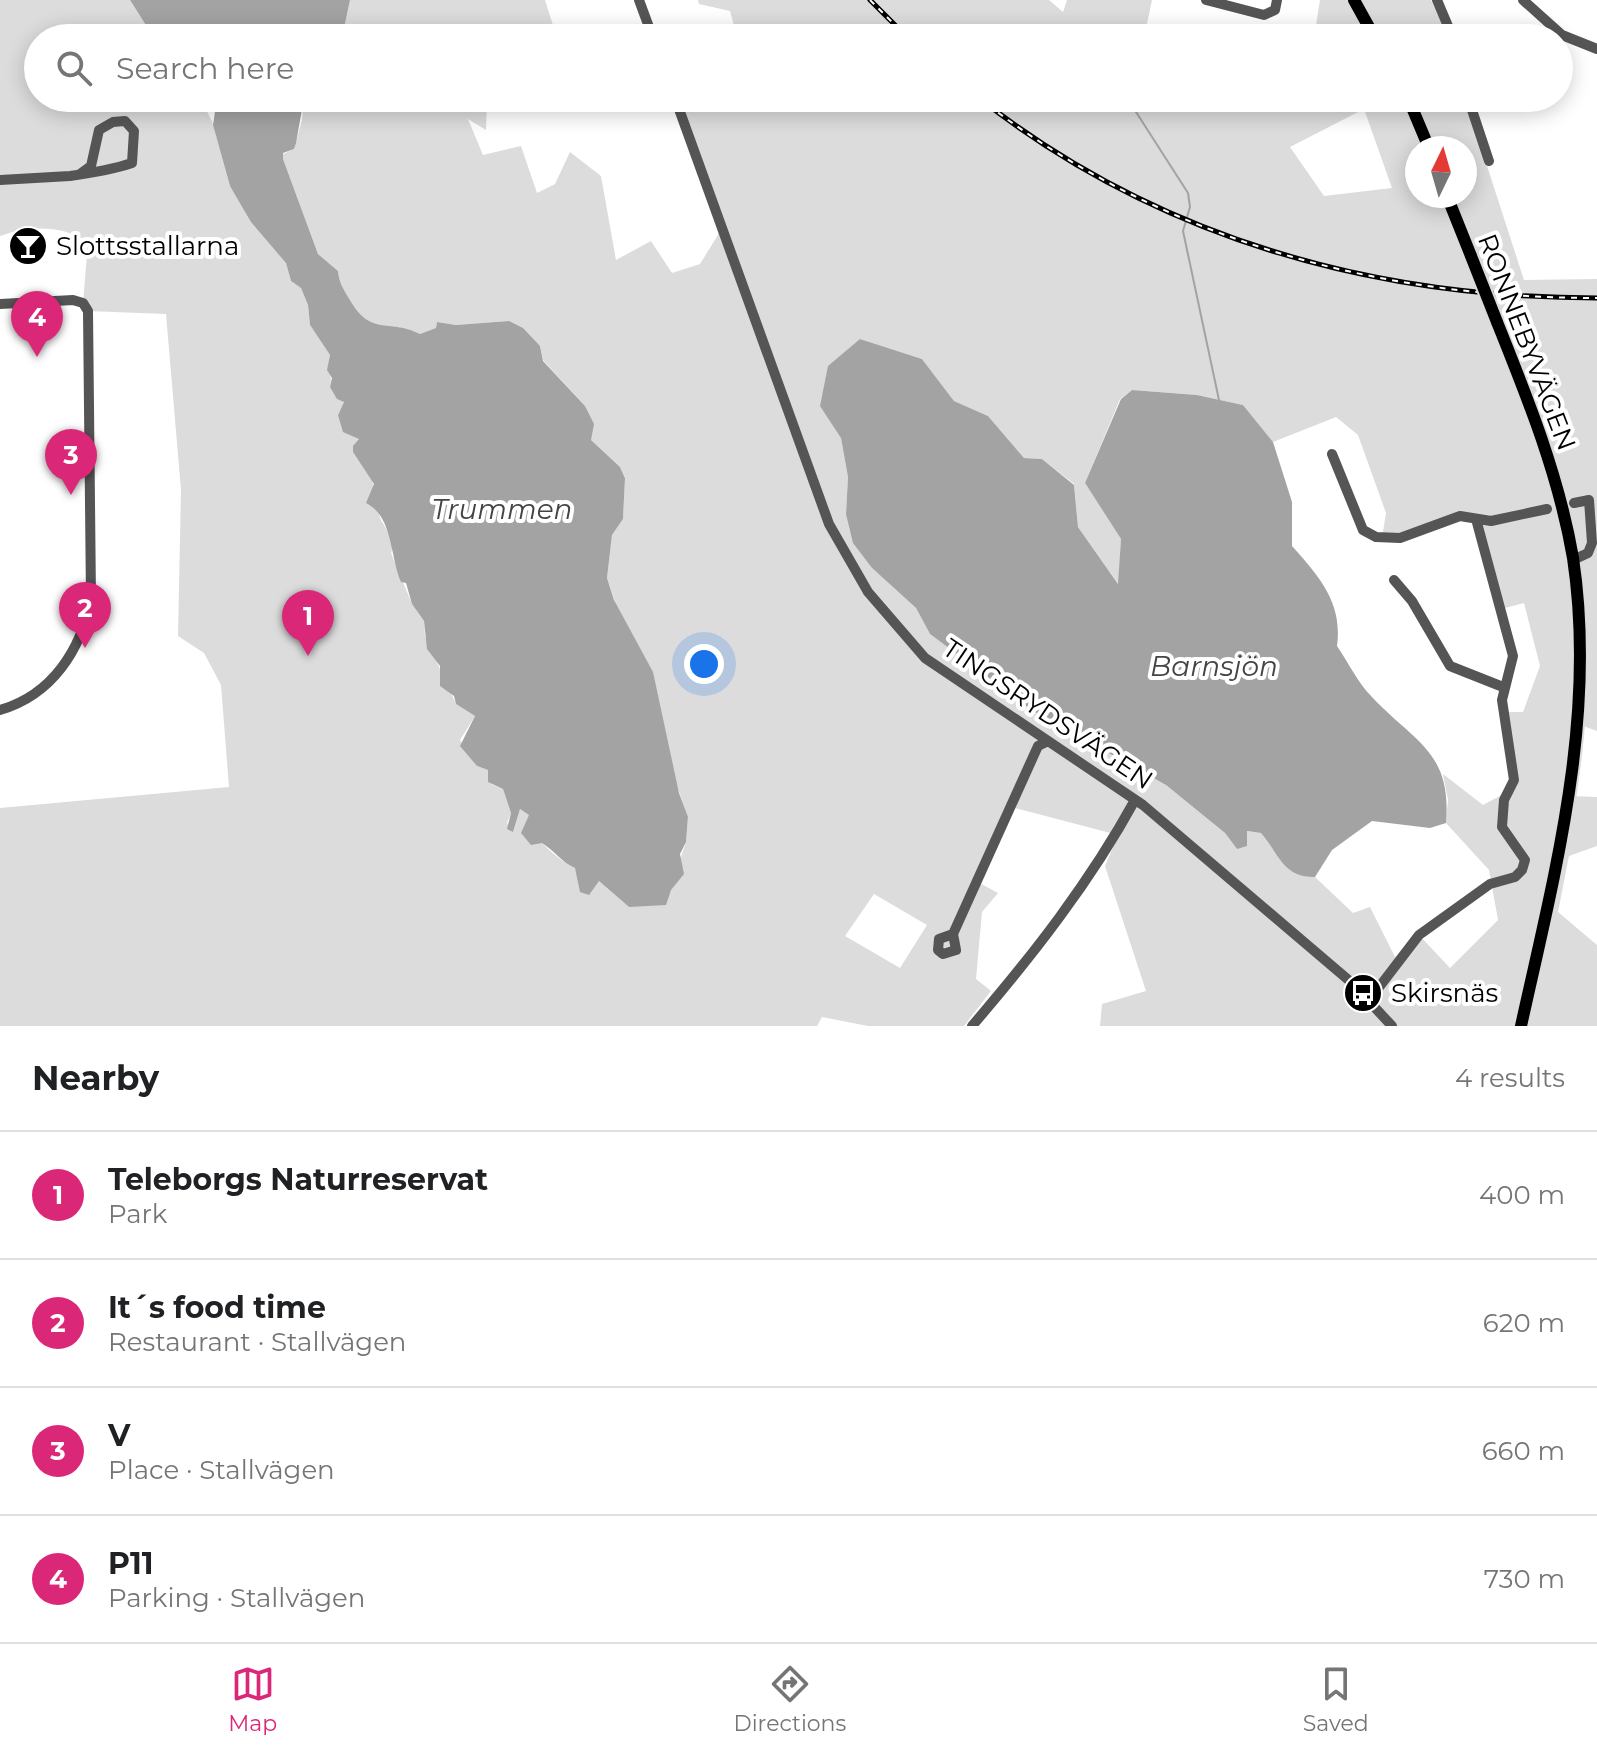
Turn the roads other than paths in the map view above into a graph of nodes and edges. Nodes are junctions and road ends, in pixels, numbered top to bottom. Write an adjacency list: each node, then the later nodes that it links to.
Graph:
1 (639, 0): 7 (street)
2 (1206, 0): 3 (street)
3 (1277, 0)
4 (1354, 0): 8 (main road)
5 (1437, 0): 9 (street)
6 (1523, 0): 10 (street)
7 (648, 24)
8 (1367, 24)
9 (1447, 24)
10 (1550, 24)
11 (1573, 39): 12 (street)
12 (1597, 49)
13 (680, 112): 30 (street, TINGSRYDSVÄGEN)
14 (1414, 112): 16 (main road)
15 (1473, 112): 17 (street)
16 (1424, 136)
17 (1489, 161)
18 (80, 174): 18 (street); 19 (street)
19 (0, 180)
20 (1452, 208): 26 (main road, RONNEBYVÄGEN, bridge)
21 (0, 304): 29 (street)
22 (1332, 454): 25 (street)
23 (1574, 503): 26 (street)
24 (1547, 509): 25 (street)
25 (1476, 519): 28 (street)
26 (1573, 560): 36 (main road, RONNEBYVÄGEN)
27 (1394, 580): 28 (street)
28 (1503, 687): 33 (street)
29 (0, 710)
30 (1046, 742): 31 (street, TINGSRYDSVÄGEN); 32 (street)
31 (1135, 800): 33 (street, TINGSRYDSVÄGEN); 34 (street)
32 (953, 934)
33 (1370, 999): 35 (street, TINGSRYDSVÄGEN)
34 (972, 1026)
35 (1392, 1026)
36 (1521, 1026)

